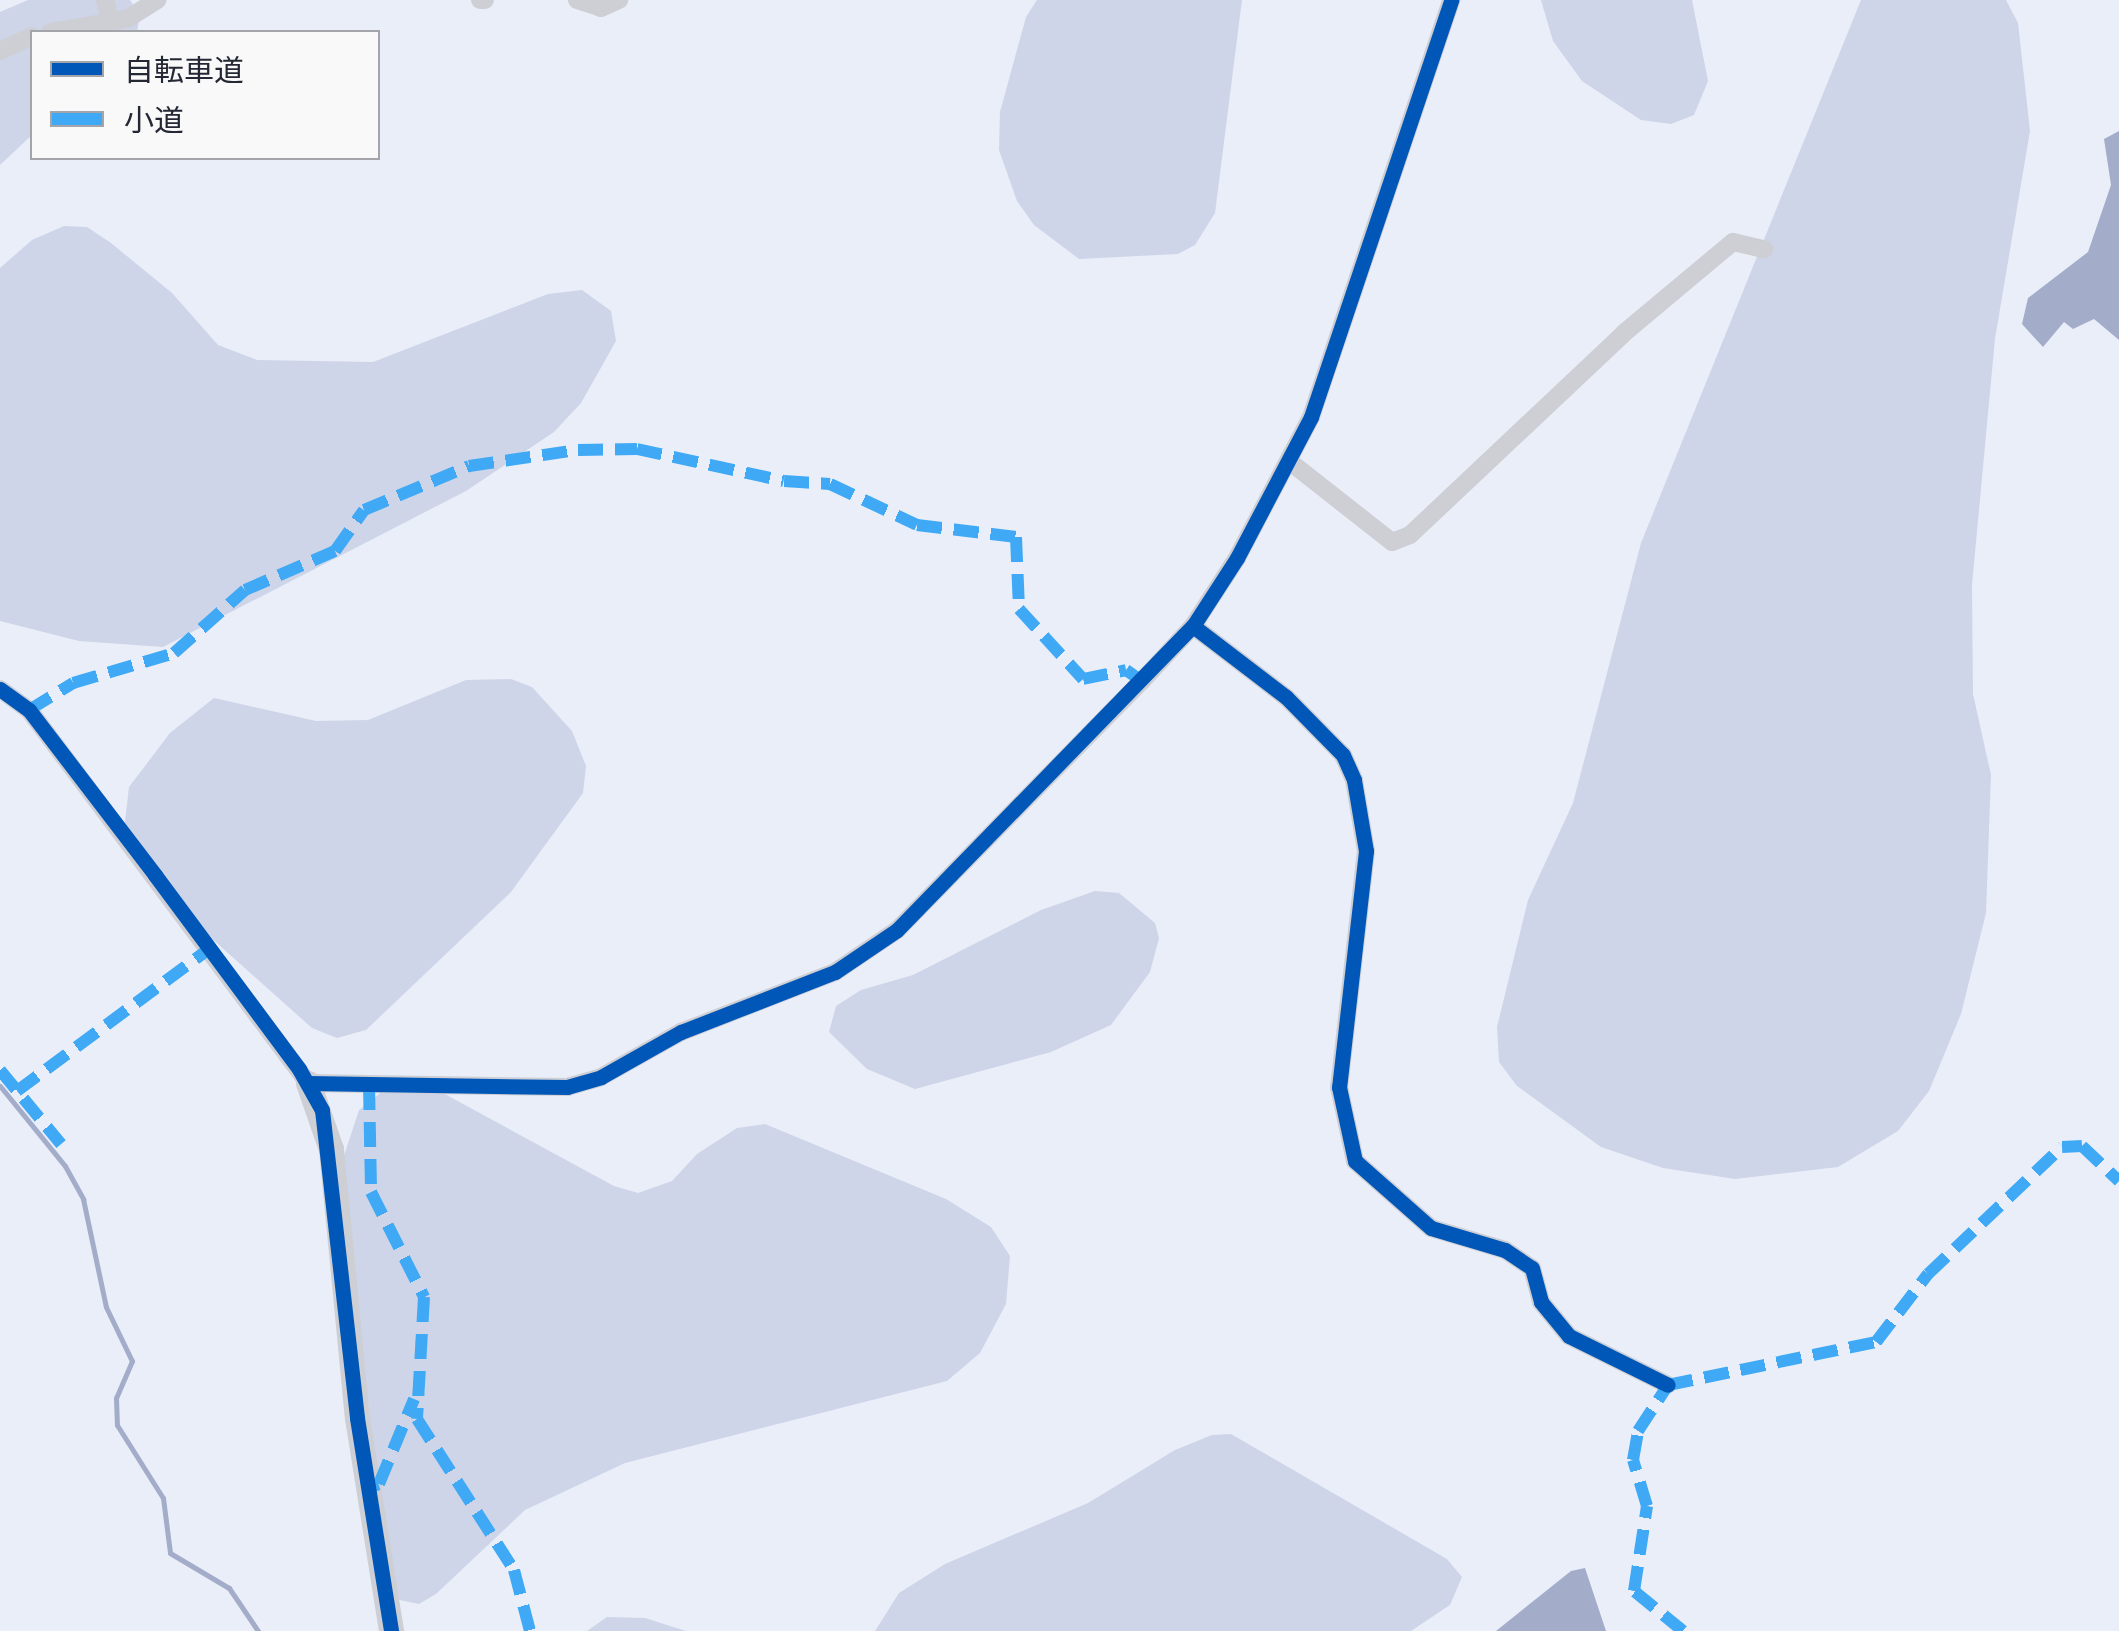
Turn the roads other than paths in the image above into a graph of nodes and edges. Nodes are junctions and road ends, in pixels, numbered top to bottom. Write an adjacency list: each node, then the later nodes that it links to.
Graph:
1 (105, 0): 6 (street)
2 (158, 0): 6 (street)
3 (577, 0): 4 (street)
4 (619, 0)
5 (1451, 0): 11 (street)
6 (110, 22): 7 (street)
7 (62, 30)
8 (30, 37): 9 (street)
9 (0, 51)
10 (1764, 249): 11 (street)
11 (1289, 461): 12 (street)
12 (1193, 626): 14 (street); 15 (street)
13 (0, 689): 14 (street)
14 (308, 1083): 16 (street)
15 (1668, 1385)
16 (391, 1631)

